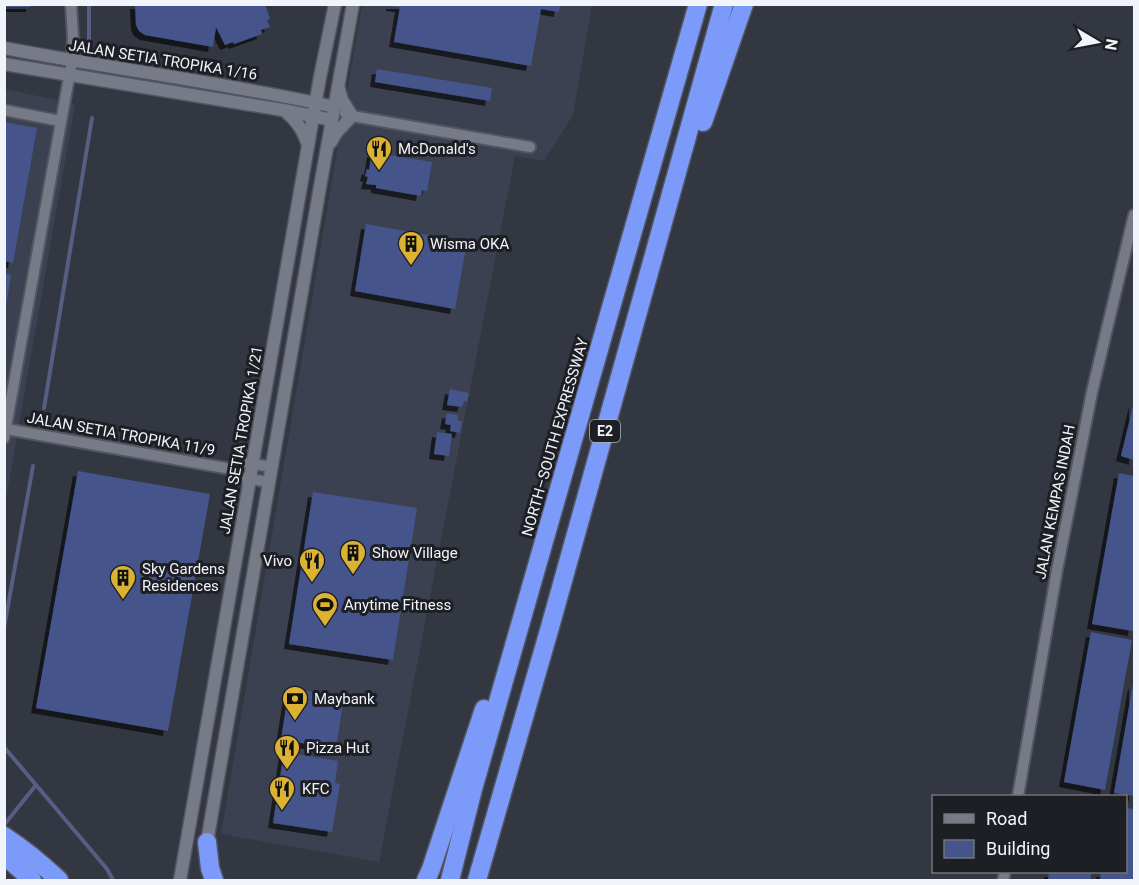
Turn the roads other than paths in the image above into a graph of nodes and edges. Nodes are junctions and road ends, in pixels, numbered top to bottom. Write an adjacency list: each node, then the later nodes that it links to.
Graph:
1 (71, 4): 8 (street)
2 (335, 4): 11 (street, JALAN SETIA TROPIKA 1/21)
3 (353, 4): 12 (street)
4 (724, 4): 26 (highway, E2)
5 (744, 4): 26 (highway)
6 (695, 10): 34 (highway, NORTH–SOUTH EXPRESSWAY / E2)
7 (4, 48): 8 (street, JALAN SETIA TROPIKA 1/16)
8 (72, 61): 10 (street); 13 (street, JALAN SETIA TROPIKA 1/16)
9 (4, 64): 10 (street, JALAN SETIA TROPIKA 1/16)
10 (69, 75): 17 (street, JALAN SETIA TROPIKA 1/16); 21 (street)
11 (320, 76): 13 (street); 14 (street, JALAN SETIA TROPIKA 1/21)
12 (338, 85): 15 (street); 19 (street)
13 (286, 96): 14 (street, JALAN SETIA TROPIKA 1/16)
14 (316, 103): 15 (street, JALAN SETIA TROPIKA 1/16); 18 (street, JALAN SETIA TROPIKA 1/21)
15 (335, 107): 19 (street); 20 (street)
16 (4, 110): 21 (street)
17 (283, 110): 18 (street, JALAN SETIA TROPIKA 1/16); 22 (street)
18 (313, 116): 20 (street, JALAN SETIA TROPIKA 1/16); 22 (street, JALAN SETIA TROPIKA 1/21)
19 (352, 116): 20 (street); 23 (street); 24 (street)
20 (333, 120): 23 (street)
21 (60, 121): 27 (street)
22 (308, 147): 29 (street, JALAN SETIA TROPIKA 1/21)
23 (328, 147): 30 (street)
24 (530, 147)
25 (1134, 215): 36 (street, JALAN KEMPAS INDAH)
26 (660, 234): 47 (highway, E2)
27 (6, 416): 28 (street)
28 (5, 434): 31 (street, JALAN SETIA TROPIKA 11/9)
29 (252, 464): 30 (street); 31 (street); 32 (street, JALAN SETIA TROPIKA 1/21)
30 (272, 468): 33 (street)
31 (231, 469): 32 (street)
32 (250, 479): 33 (street); 42 (street, JALAN SETIA TROPIKA 1/21)
33 (269, 482): 38 (street)
34 (520, 622): 35 (highway, NORTH–SOUTH EXPRESSWAY / E2); 44 (highway)
35 (473, 789): 45 (highway); 46 (highway, NORTH–SOUTH EXPRESSWAY / E2)
36 (1018, 795)
37 (4, 837): 41 (highway)
38 (207, 842): 43 (highway)
39 (4, 855): 40 (highway)
40 (32, 880)
41 (59, 880)
42 (180, 880)
43 (214, 880)
44 (426, 880)
45 (442, 880)
46 (450, 880)
47 (477, 880)

